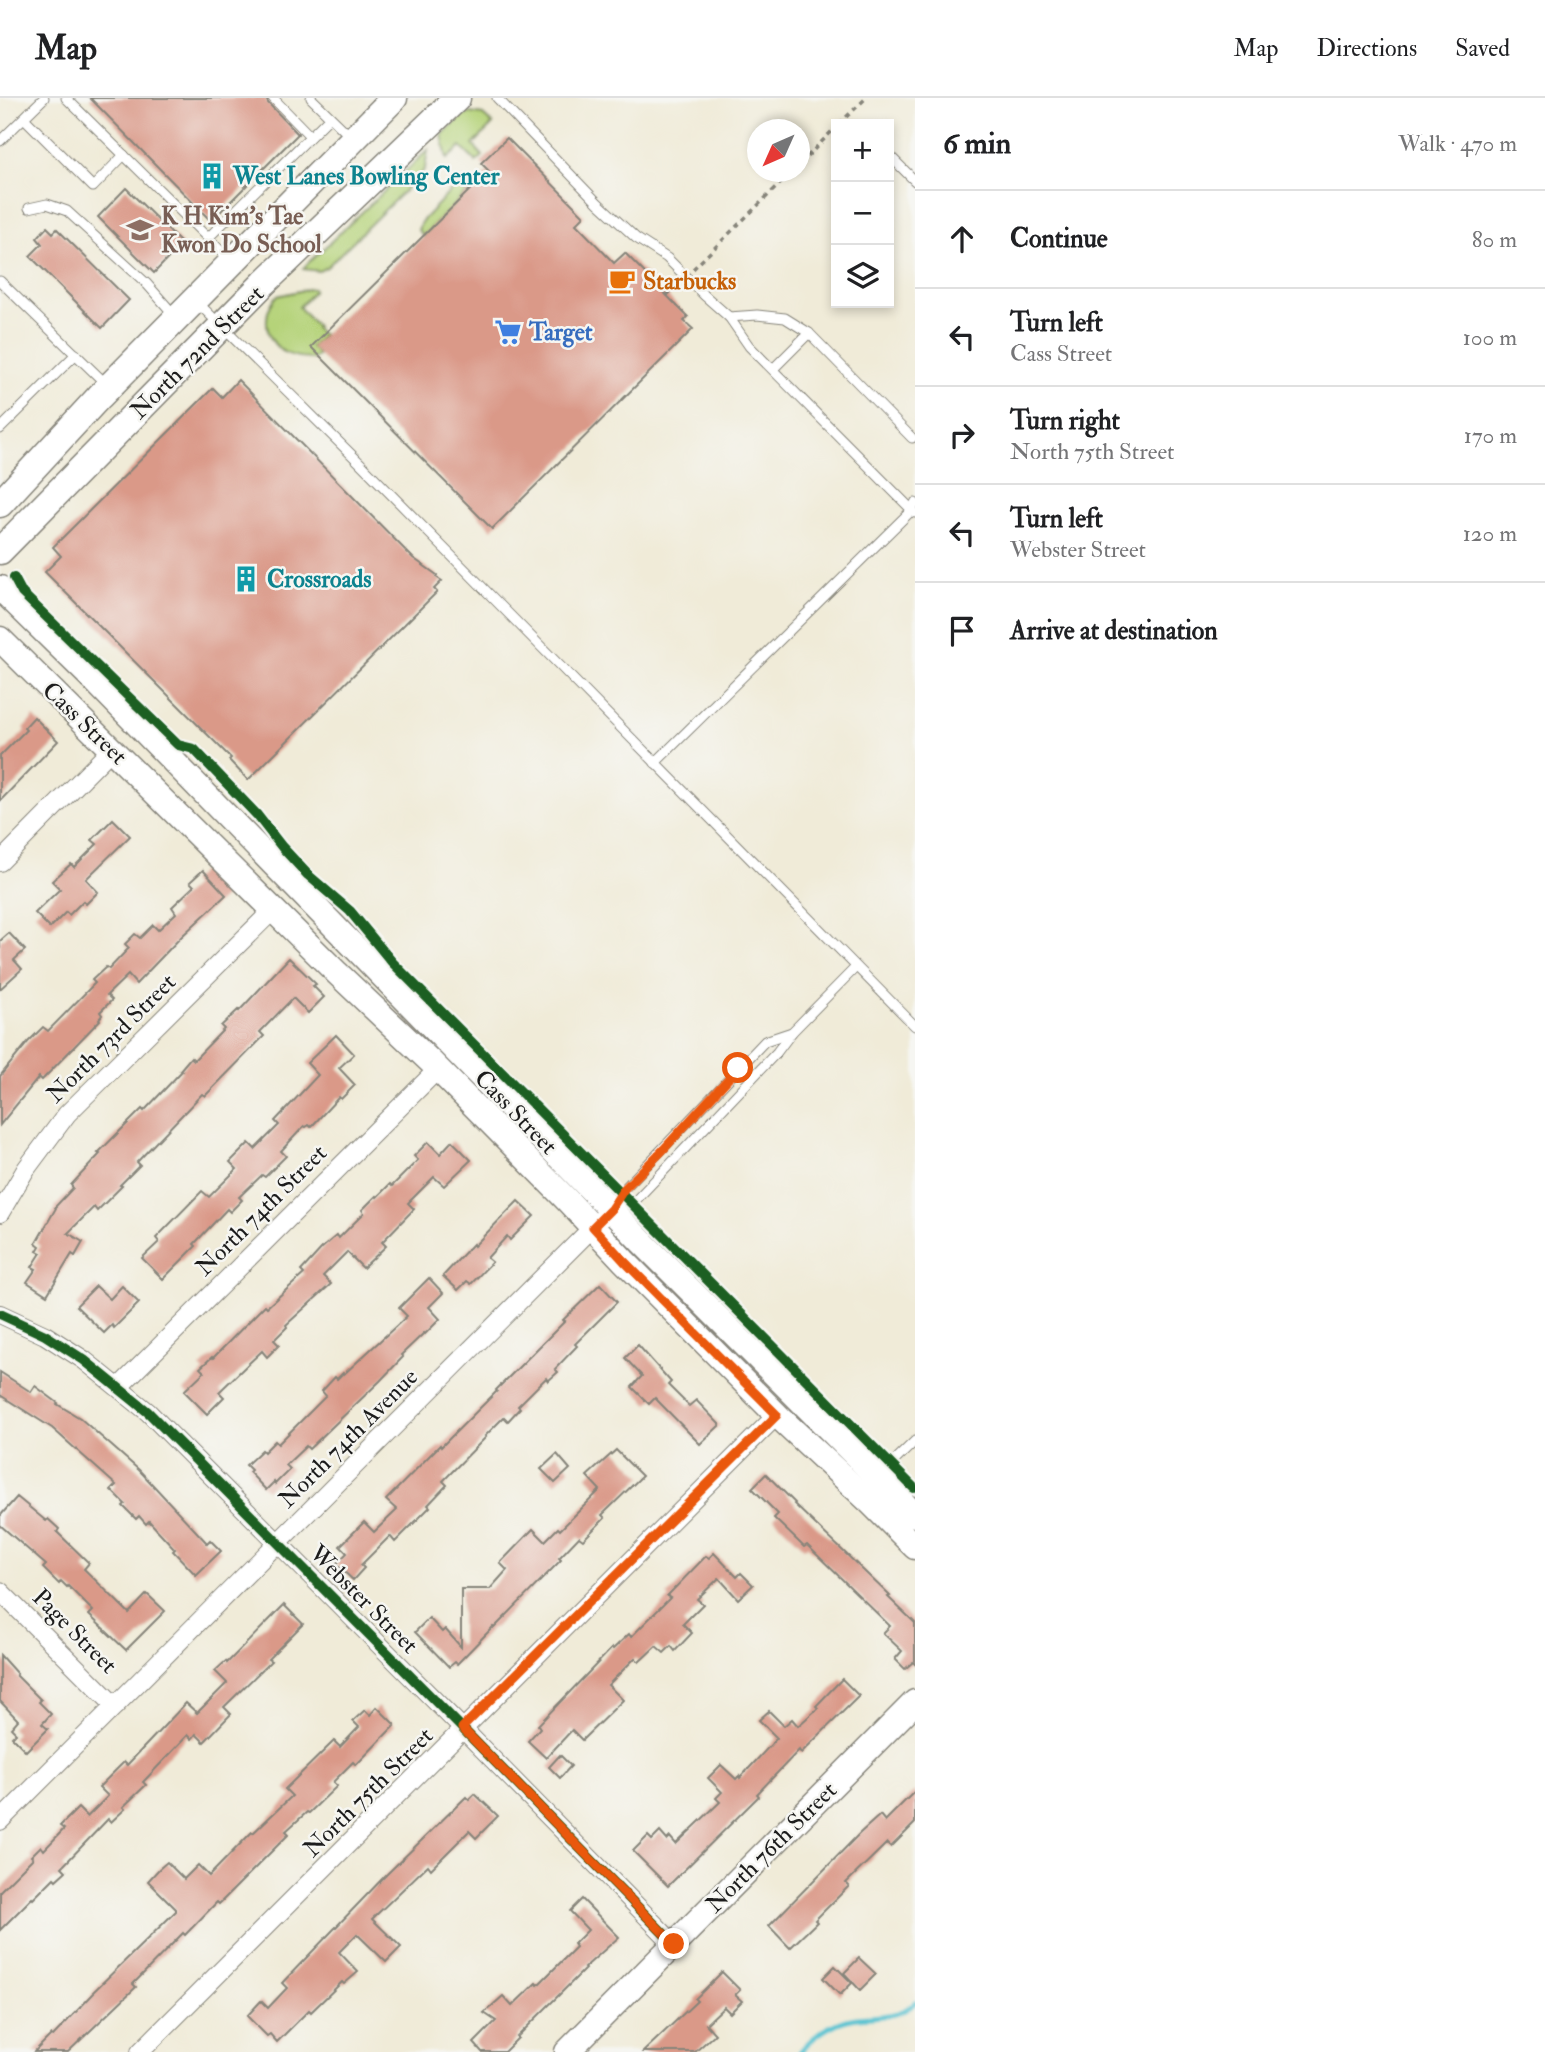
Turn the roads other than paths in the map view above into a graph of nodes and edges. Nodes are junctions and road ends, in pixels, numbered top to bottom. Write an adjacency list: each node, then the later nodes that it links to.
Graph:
1 (44, 98): 9 (lane)
2 (66, 98): 13 (lane)
3 (273, 98): 10 (lane)
4 (311, 98): 8 (lane)
5 (394, 98): 11 (main road, North 72nd Street)
6 (457, 98): 22 (main road, North 72nd Street)
7 (497, 98): 21 (lane)
8 (330, 117): 10 (lane); 11 (lane)
9 (24, 118): 12 (lane); 13 (lane)
10 (310, 136): 17 (lane)
11 (353, 140): 18 (main road, North 72nd Street)
12 (0, 141)
13 (124, 155): 17 (lane)
14 (894, 160): 15 (lane)
15 (915, 181)
16 (29, 208): 20 (lane)
17 (208, 238): 18 (lane)
18 (232, 262): 20 (main road, North 72nd Street)
19 (0, 281): 24 (lane)
20 (186, 309): 22 (lane); 26 (main road, North 72nd Street)
21 (729, 317): 23 (lane); 25 (lane)
22 (222, 326): 31 (main road, North 72nd Street); 35 (lane)
23 (809, 332): 25 (lane); 28 (lane)
24 (76, 354): 26 (lane); 27 (lane)
25 (772, 369): 30 (lane)
26 (109, 387): 29 (main road, North 72nd Street)
27 (0, 429)
28 (912, 438)
29 (0, 504)
30 (914, 509): 35 (lane)
31 (0, 551)
32 (0, 588): 42 (main road, Cass Street)
33 (0, 639): 34 (main road, Cass Street)
34 (112, 749): 36 (street); 37 (main road, Cass Street)
35 (655, 763): 38 (lane)
36 (0, 862)
37 (274, 910): 41 (main road, Cass Street); 43 (street, North 73rd Street)
38 (856, 967): 39 (lane); 40 (lane)
39 (915, 1026)
40 (792, 1032): 42 (lane); 42 (lane)
41 (438, 1069): 44 (main road, Cass Street); 46 (street, North 74th Street)
42 (611, 1209): 44 (street, North 74th Avenue); 49 (main road, Cass Street)
43 (0, 1213)
44 (593, 1227): 47 (main road, Cass Street); 51 (street, North 74th Avenue)
45 (0, 1314): 46 (street, Webster Street)
46 (119, 1387): 51 (street, Webster Street)
47 (777, 1415): 52 (main road, Cass Street); 56 (street, North 75th Street)
48 (915, 1441): 49 (lane)
49 (878, 1478): 50 (main road, Cass Street)
50 (915, 1515)
51 (278, 1542): 55 (street, North 74th Avenue); 56 (street, Webster Street)
52 (915, 1547)
53 (0, 1591): 55 (street, Page Street)
54 (915, 1702): 58 (main road, North 76th Street)
55 (115, 1706): 57 (street, North 74th Avenue)
56 (462, 1728): 58 (street, Webster Street); 59 (street, North 75th Street)
57 (0, 1821)
58 (674, 1944): 60 (main road, North 76th Street)
59 (139, 2052)
60 (567, 2052)

